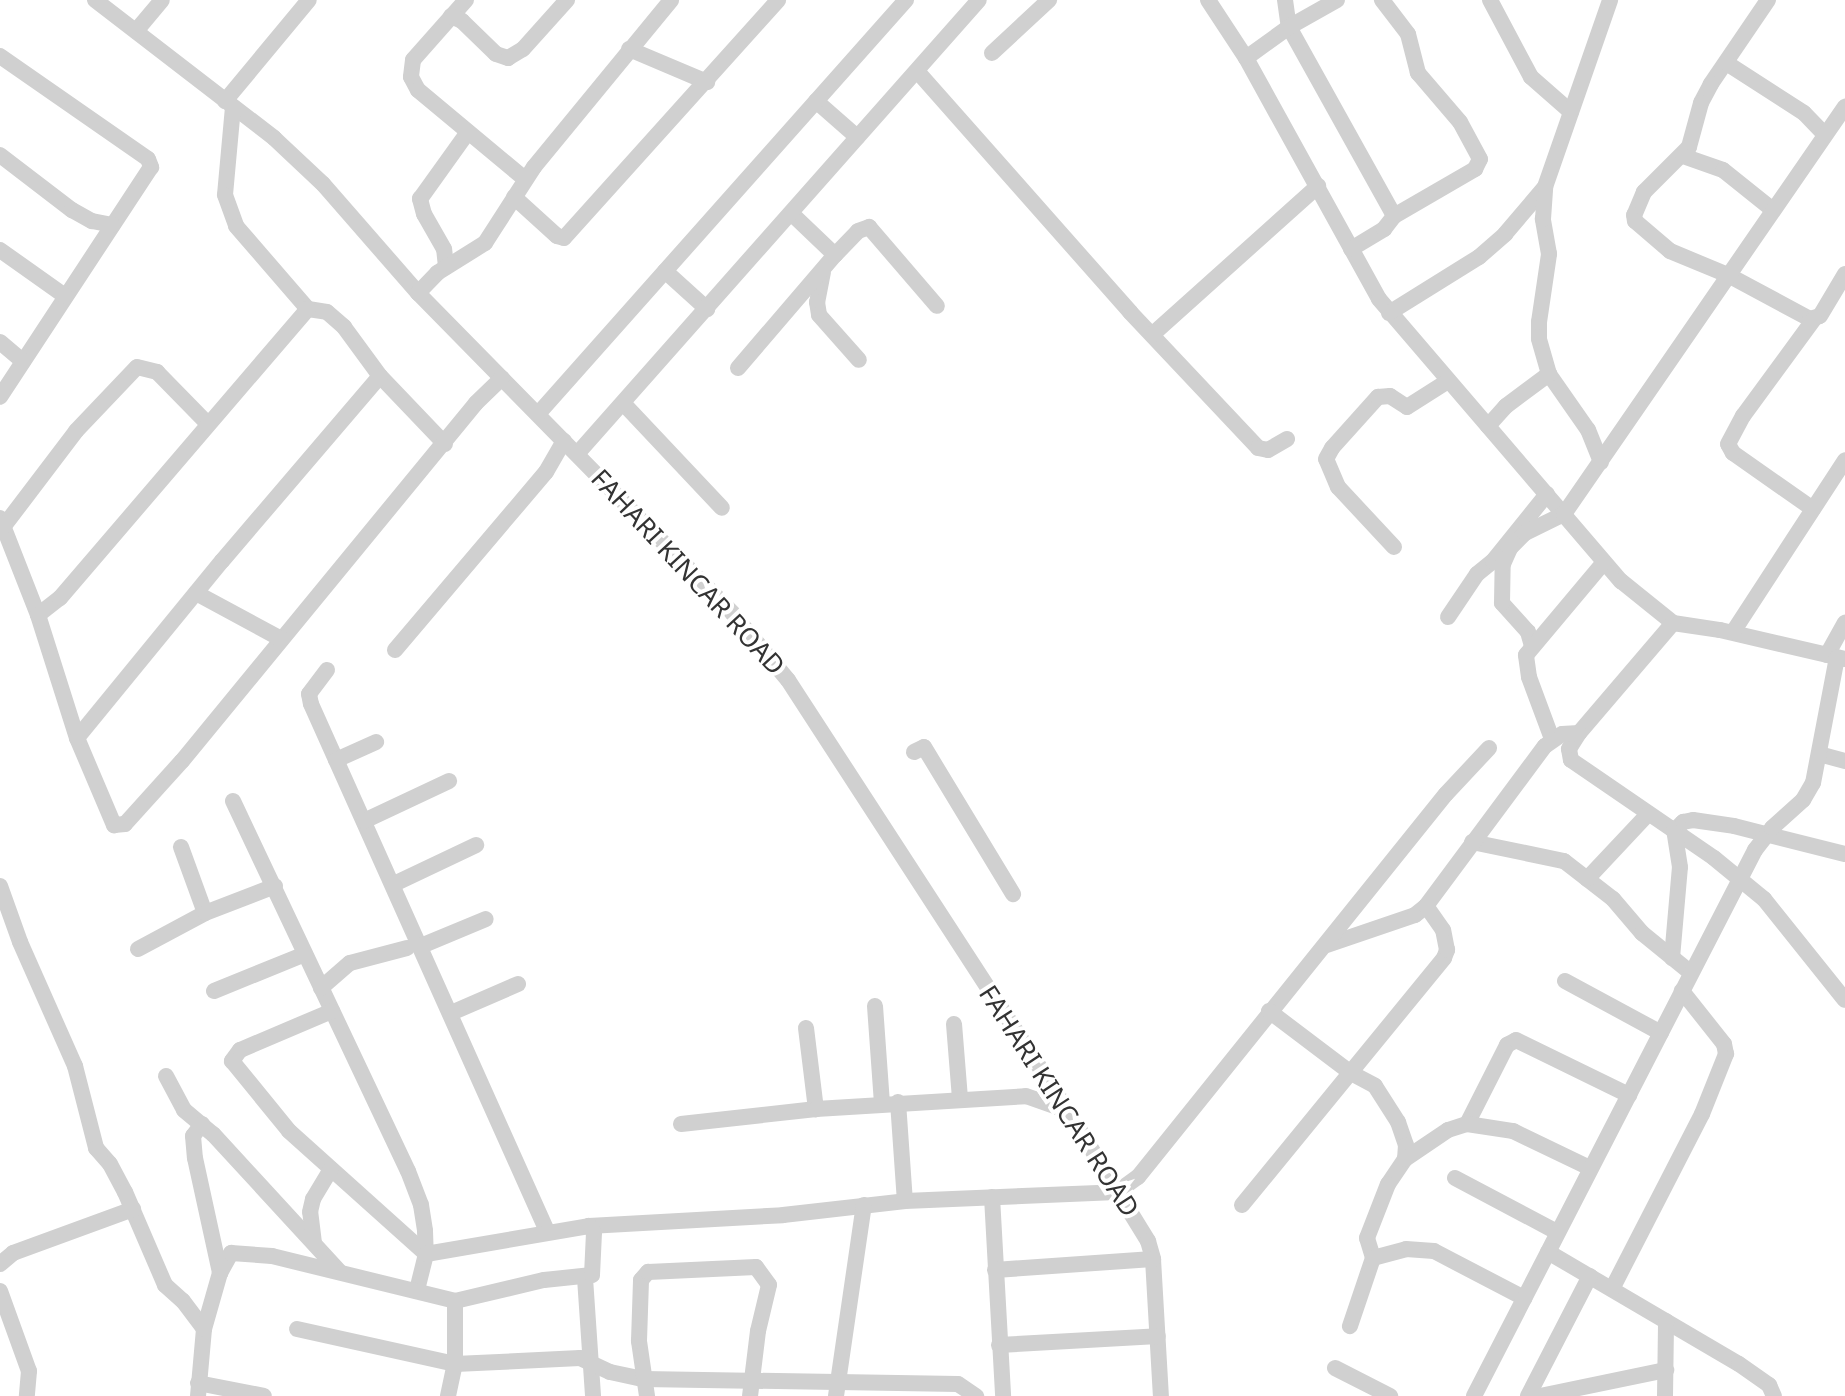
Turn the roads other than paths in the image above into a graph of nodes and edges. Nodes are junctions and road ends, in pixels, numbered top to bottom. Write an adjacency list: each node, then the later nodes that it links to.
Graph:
1 (95, 0): 20 (street, FAHARI KINCAR ROAD)
2 (162, 0): 20 (street)
3 (309, 0): 29 (street)
4 (465, 0): 18 (street)
5 (567, 0): 18 (street)
6 (671, 0): 21 (street)
7 (778, 0): 27 (street)
8 (906, 0): 28 (street)
9 (979, 0): 26 (street)
10 (1049, 0): 22 (street)
11 (1208, 0): 24 (street)
12 (1337, 0): 19 (street)
13 (1382, 0): 43 (street)
14 (1490, 0): 31 (street)
15 (1610, 0): 31 (street)
16 (1768, 0): 25 (street)
17 (1284, 1): 19 (street)
18 (451, 16): 32 (street)
19 (1289, 27): 24 (street); 43 (street)
20 (136, 31): 29 (street, FAHARI KINCAR ROAD)
21 (629, 49): 27 (street); 37 (street)
22 (992, 53)
23 (0, 56): 44 (street)
24 (1246, 58): 38 (street)
25 (1728, 64): 33 (street); 36 (street)
26 (917, 71): 34 (street); 62 (street)
27 (707, 82): 40 (street)
28 (816, 101): 34 (street); 49 (street)
29 (229, 104): 53 (street, FAHARI KINCAR ROAD); 57 (street)
30 (1845, 106): 33 (street)
31 (1571, 112): 39 (street)
32 (468, 132): 37 (street); 48 (street)
33 (1825, 135): 41 (street)
34 (857, 137): 42 (street)
35 (0, 155): 44 (street)
36 (1683, 156): 41 (street); 52 (street)
37 (525, 179): 40 (street)
38 (1318, 186): 45 (street); 62 (street)
39 (1545, 187): 60 (street); 67 (street)
40 (514, 197): 48 (street)
41 (1773, 210): 52 (street)
42 (792, 214): 47 (street); 58 (street)
43 (1394, 216): 45 (street)
44 (113, 225): 54 (street)
45 (1351, 249): 60 (street)
46 (0, 250): 54 (street)
47 (835, 255): 50 (street); 56 (street)
48 (446, 267): 53 (street)
49 (665, 271): 58 (street); 73 (street)
50 (823, 271): 64 (street); 66 (street)
51 (1845, 274): 55 (street)
52 (1728, 275): 61 (street); 81 (street)
53 (418, 293): 69 (street, FAHARI KINCAR ROAD)
54 (65, 296): 65 (street)
55 (1830, 301): 59 (street); 61 (street)
56 (937, 306)
57 (308, 309): 68 (street); 74 (street)
58 (707, 309): 72 (street)
59 (1845, 311)
60 (1389, 313): 70 (street)
61 (1814, 319): 84 (street)
62 (1153, 334): 76 (street)
63 (0, 342): 65 (street)
64 (859, 360)
65 (23, 361): 71 (street)
66 (738, 368)
67 (1549, 374): 75 (street); 81 (street)
68 (380, 376): 78 (street); 89 (street)
69 (502, 378): 73 (street, FAHARI KINCAR ROAD); 78 (street)
70 (1448, 381): 75 (street); 87 (street)
71 (0, 397)
72 (623, 403): 79 (street); 83 (street)
73 (538, 414): 77 (street, FAHARI KINCAR ROAD)
74 (207, 423): 86 (street); 90 (street)
75 (1488, 426): 82 (street)
76 (1287, 439)
77 (564, 441): 79 (street, FAHARI KINCAR ROAD); 97 (street)
78 (445, 444): 95 (street)
79 (577, 454): 153 (street, FAHARI KINCAR ROAD)
80 (1845, 460): 84 (street)
81 (1601, 462): 85 (street)
82 (1547, 494): 85 (street); 91 (street)
83 (722, 508)
84 (1813, 509): 94 (street)
85 (1564, 514): 88 (street); 96 (street)
86 (2, 522): 90 (street)
87 (1394, 547)
88 (1604, 562): 92 (street); 96 (street)
89 (196, 593): 95 (street); 101 (street)
90 (38, 615): 101 (street)
91 (1448, 617)
92 (1673, 623): 94 (street); 100 (street)
93 (1845, 623): 98 (street)
94 (1733, 632): 98 (street)
95 (281, 639): 101 (street)
96 (1532, 646): 102 (street)
97 (395, 650)
98 (1836, 657): 106 (street)
99 (327, 670): 107 (street)
100 (1579, 733): 102 (street); 111 (street)
101 (77, 738)
102 (1552, 739): 115 (street)
103 (376, 742): 107 (street)
104 (1489, 748): 128 (street)
105 (914, 752): 124 (street)
106 (1819, 754): 108 (street); 114 (street)
107 (336, 760): 112 (street)
108 (1845, 761)
109 (449, 781): 112 (street)
110 (233, 801): 123 (street)
111 (1648, 814): 113 (street); 119 (street)
112 (364, 821): 121 (street)
113 (1674, 831): 114 (street); 120 (street); 132 (street)
114 (1768, 833): 118 (street); 120 (street)
115 (1472, 842): 119 (street); 125 (street)
116 (476, 845): 121 (street)
117 (181, 847): 126 (street)
118 (1845, 854)
119 (1587, 879): 132 (street)
120 (1739, 882): 133 (street); 139 (street)
121 (394, 884): 129 (street)
122 (0, 886): 166 (street)
123 (275, 886): 126 (street); 131 (street)
124 (1013, 894)
125 (1426, 906): 128 (street); 147 (street)
126 (205, 913): 130 (street)
127 (486, 919): 129 (street)
128 (1325, 946): 142 (street)
129 (414, 947): 136 (street); 143 (street)
130 (138, 949)
131 (305, 954): 136 (street); 137 (street)
132 (1672, 958): 133 (street)
133 (1691, 973): 138 (street)
134 (1565, 981): 146 (street)
135 (518, 984): 143 (street)
136 (321, 988): 141 (street)
137 (214, 991)
138 (1682, 991): 146 (street); 181 (street)
139 (1845, 1000)
140 (875, 1006): 151 (street)
141 (332, 1011): 159 (street); 172 (street)
142 (1269, 1011): 147 (street); 161 (street)
143 (451, 1013): 168 (street)
144 (954, 1024): 150 (street)
145 (806, 1028): 152 (street)
146 (1661, 1033): 149 (street)
147 (1351, 1073): 157 (street); 165 (street)
148 (166, 1076): 154 (street)
149 (1629, 1095): 156 (street); 158 (street)
150 (960, 1099): 151 (street); 153 (street)
151 (890, 1103): 152 (street); 163 (street)
152 (816, 1109): 155 (street)
153 (1068, 1111): 161 (street, FAHARI KINCAR ROAD)
154 (202, 1124): 170 (street); 178 (street)
155 (681, 1124)
156 (1467, 1124): 157 (street); 158 (street)
157 (1405, 1159): 173 (street)
158 (1590, 1168): 169 (street)
159 (331, 1169): 170 (street); 172 (street)
160 (1455, 1178): 169 (street)
161 (1117, 1192): 162 (street); 174 (street, FAHARI KINCAR ROAD)
162 (992, 1197): 163 (street); 176 (street)
163 (905, 1201): 164 (street)
164 (864, 1205): 167 (street); 198 (street)
165 (1242, 1205)
166 (133, 1209): 175 (street); 188 (street)
167 (589, 1226): 168 (street); 180 (street)
168 (547, 1231): 172 (street)
169 (1557, 1232): 171 (street)
170 (315, 1244): 177 (street)
171 (1548, 1252): 179 (street); 184 (street)
172 (426, 1254): 182 (street)
173 (1373, 1258): 184 (street); 187 (street)
174 (1153, 1259): 176 (street); 190 (street, FAHARI KINCAR ROAD)
175 (0, 1264)
176 (995, 1270): 191 (street)
177 (340, 1272): 178 (street); 182 (street)
178 (220, 1273): 188 (street)
179 (1590, 1276): 181 (street); 209 (street)
180 (585, 1278): 185 (street); 192 (street)
181 (1612, 1289): 186 (street)
182 (417, 1290): 185 (street)
183 (0, 1291): 200 (street)
184 (1524, 1298): 208 (street)
185 (455, 1301): 193 (street)
186 (1666, 1321): 195 (street); 212 (street)
187 (1350, 1326)
188 (204, 1329): 199 (street)
189 (297, 1329): 193 (street)
190 (1158, 1336): 191 (street); 206 (street, FAHARI KINCAR ROAD)
191 (999, 1345): 205 (street)
192 (590, 1360): 193 (street); 196 (street); 203 (street)
193 (455, 1364): 202 (street)
194 (1335, 1368): 207 (street)
195 (1666, 1370): 210 (street); 211 (street)
196 (645, 1388): 197 (street); 197 (street)
197 (750, 1389): 198 (street)
198 (837, 1389): 204 (street)
199 (198, 1390): 201 (street)
200 (27, 1396)
201 (264, 1396)
202 (448, 1396)
203 (593, 1396)
204 (976, 1396)
205 (1003, 1396)
206 (1161, 1396)
207 (1390, 1396)
208 (1474, 1396)
209 (1528, 1396)
210 (1540, 1396)
211 (1665, 1396)
212 (1774, 1396)

